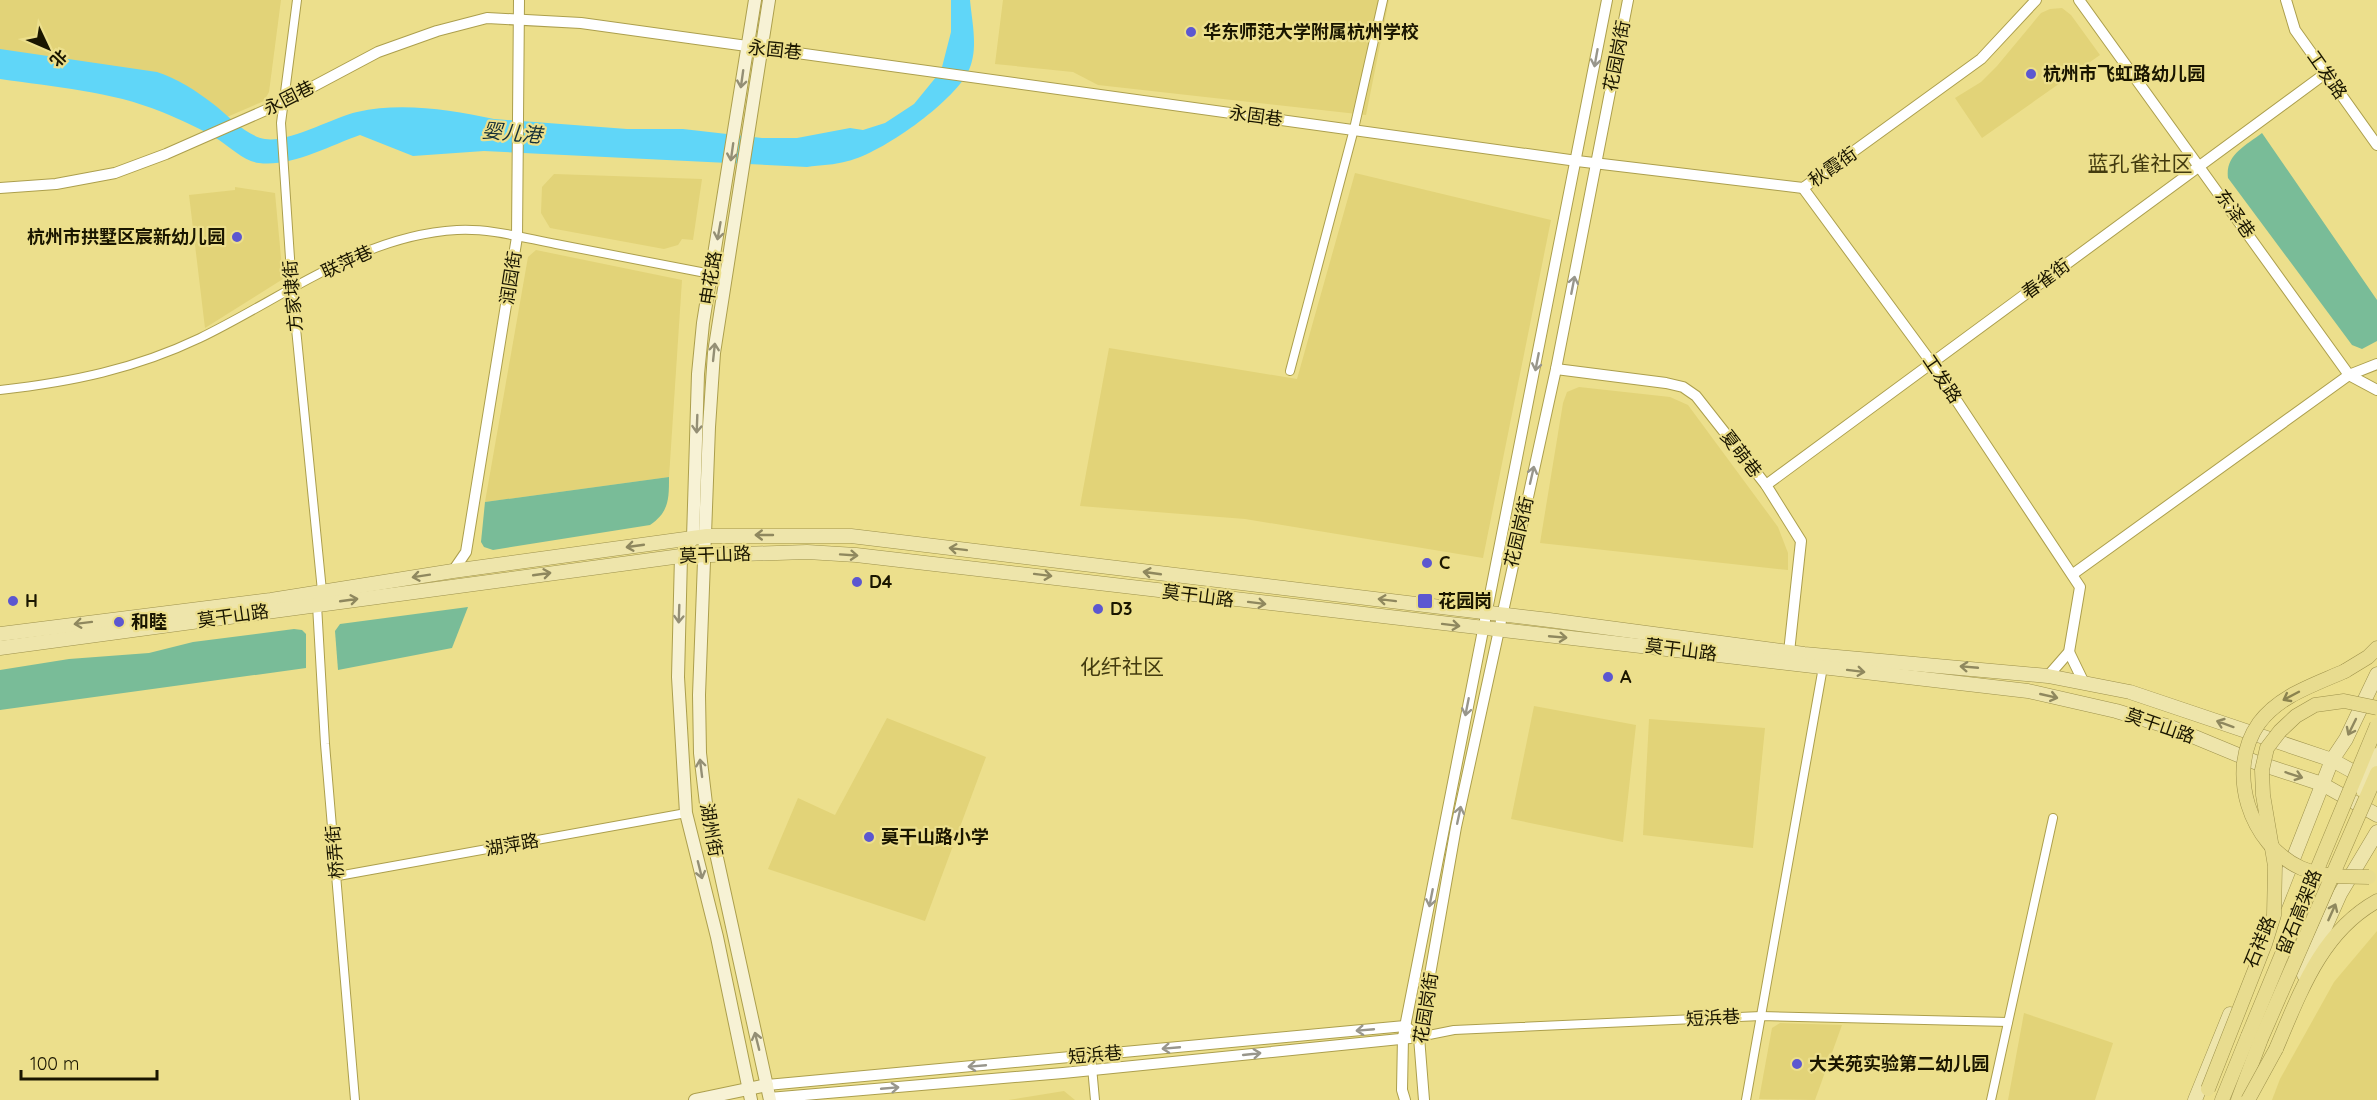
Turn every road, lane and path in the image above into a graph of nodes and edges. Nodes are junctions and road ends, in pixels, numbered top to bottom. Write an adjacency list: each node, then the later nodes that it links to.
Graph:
1 (297, 0): 15 (street, 方家埭街)
2 (519, 0): 11 (street, 润园街)
3 (755, 0): 12 (main road, 申花路)
4 (769, 0): 13 (main road, 申花路)
5 (1383, 0): 16 (street)
6 (1607, 0): 18 (street, 花园岗街, one-way to 18)
7 (1628, 0): 19 (street, 花园岗街)
8 (2036, 0): 22 (street, 秋霞街)
9 (2079, 0): 20 (street, 东泽巷)
10 (2286, 0): 14 (street, 工发路)
11 (518, 20): 12 (street, 永固巷); 15 (street, 永固巷); 23 (street, 润园街)
12 (747, 47): 13 (street, 永固巷); 24 (main road, 申花路, one-way to 24)
13 (762, 48): 16 (street, 永固巷); 34 (main road, 申花路, one-way to 13)
14 (2326, 73): 17 (street, 工发路); 20 (street, 春雀街)
15 (284, 102): 21 (street, 永固巷); 25 (street, 方家埭街)
16 (1354, 129): 18 (street, 永固巷); 29 (street)
17 (2377, 145)
18 (1577, 160): 19 (street, 秋霞街); 42 (street, 花园岗街, one-way to 42)
19 (1596, 162): 22 (street, 秋霞街); 28 (street, 花园岗街, one-way to 19)
20 (2202, 167): 26 (street, 春雀街); 30 (street, 东泽巷)
21 (0, 188)
22 (1803, 189): 26 (street, 工发路)
23 (517, 237): 24 (street, 联萍巷); 25 (street, 联萍巷); 35 (street, 润园街)
24 (711, 274): 34 (main road, 申花路, one-way to 34)
25 (292, 288): 31 (street, 联萍巷); 41 (street, 方家埭街)
26 (1931, 362): 33 (street, 春雀街); 40 (street, 工发路)
27 (2377, 364): 30 (street)
28 (1556, 369): 33 (street, 夏萌巷); 42 (street, 花园岗街, one-way to 28)
29 (1290, 371)
30 (2349, 375): 32 (street, 东泽巷); 40 (street)
31 (0, 390)
32 (2377, 390)
33 (1766, 485): 48 (street, 夏萌巷)
34 (700, 537): 36 (main road, 申花路); 37 (main road); 38 (main road, 莫干山路, one-way to 38); 42 (main road, 莫干山路, one-way to 34)
35 (466, 552): 38 (street); 39 (street, 润园街)
36 (706, 554): 37 (main road, 莫干山路); 43 (main road, 莫干山路, one-way to 43); 77 (main road, 湖州街, one-way to 36)
37 (681, 556): 41 (main road, 莫干山路, one-way to 37); 62 (main road, 湖州街, one-way to 62)
38 (481, 567): 39 (main road, 莫干山路)
39 (453, 571): 41 (main road, 莫干山路, one-way to 41)
40 (2073, 574): 49 (street, 工发路)
41 (319, 598): 45 (main road, 莫干山路, one-way to 45); 46 (main road, 莫干山路); 66 (street, 桥弄街)
42 (1494, 614): 43 (street, 花园岗街); 44 (street, 花园岗街); 48 (main road, 莫干山路)
43 (1484, 629): 44 (main road, 莫干山路); 71 (street, 花园岗街, one-way to 71)
44 (1499, 632): 50 (main road, 莫干山路, one-way to 50); 72 (street, 花园岗街, one-way to 44)
45 (0, 634)
46 (0, 648)
47 (2377, 648): 67 (highway, one-way to 67, bridge)
48 (1789, 652): 52 (main road, 莫干山路, one-way to 48)
49 (2069, 652): 52 (street); 53 (street)
50 (1823, 667): 60 (main road, 莫干山路, one-way to 60); 69 (street)
51 (2377, 674): 58 (main road, 石祥路, one-way to 58)
52 (2048, 676): 53 (main road, 莫干山路)
53 (2084, 683): 58 (main road, 莫干山路, one-way to 53)
54 (2377, 708): 89 (highway, bridge)
55 (2377, 725): 90 (highway, 留石高架路, bridge)
56 (2377, 730): 74 (main road, bridge)
57 (2377, 755): 74 (main road, bridge)
58 (2332, 760): 60 (main road, 石祥路); 61 (main road, 莫干山路)
59 (2377, 773): 91 (highway, 留石高架路, bridge)
60 (2322, 784): 63 (main road, 莫干山路); 88 (main road, 石祥路)
61 (2377, 784)
62 (686, 813): 66 (street, 湖萍路); 78 (main road, 湖州街, one-way to 78)
63 (2377, 815)
64 (2053, 818): 70 (street)
65 (2377, 832): 92 (main road, one-way to 65)
66 (338, 876): 80 (street, 桥弄街)
67 (2377, 877)
68 (2377, 901): 92 (highway, bridge)
69 (1761, 1016): 70 (street, 短浜巷); 72 (street, 短浜巷); 86 (street)
70 (2008, 1022): 87 (street)
71 (1405, 1026): 72 (street); 73 (street, 花园岗街); 75 (street, 短浜巷, one-way to 75)
72 (1419, 1038): 73 (street, 短浜巷); 85 (street, 花园岗街)
73 (1403, 1039): 76 (street, 短浜巷, one-way to 73); 84 (street, 花园岗街)
74 (2254, 1039): 90 (main road); 91 (main road)
75 (1091, 1056): 76 (street); 77 (street, 短浜巷, one-way to 77)
76 (1092, 1070): 79 (street, 短浜巷, one-way to 76); 83 (street)
77 (767, 1085): 78 (main road); 79 (main road, 湖州街)
78 (748, 1087): 81 (main road); 82 (main road, 湖州街)
79 (766, 1099)
80 (356, 1100)
81 (695, 1100)
82 (751, 1100)
83 (1095, 1100)
84 (1405, 1100)
85 (1424, 1100)
86 (1746, 1100)
87 (1991, 1100)
88 (2195, 1100)
89 (2205, 1100)
90 (2224, 1100)
91 (2237, 1100)
92 (2248, 1100)

